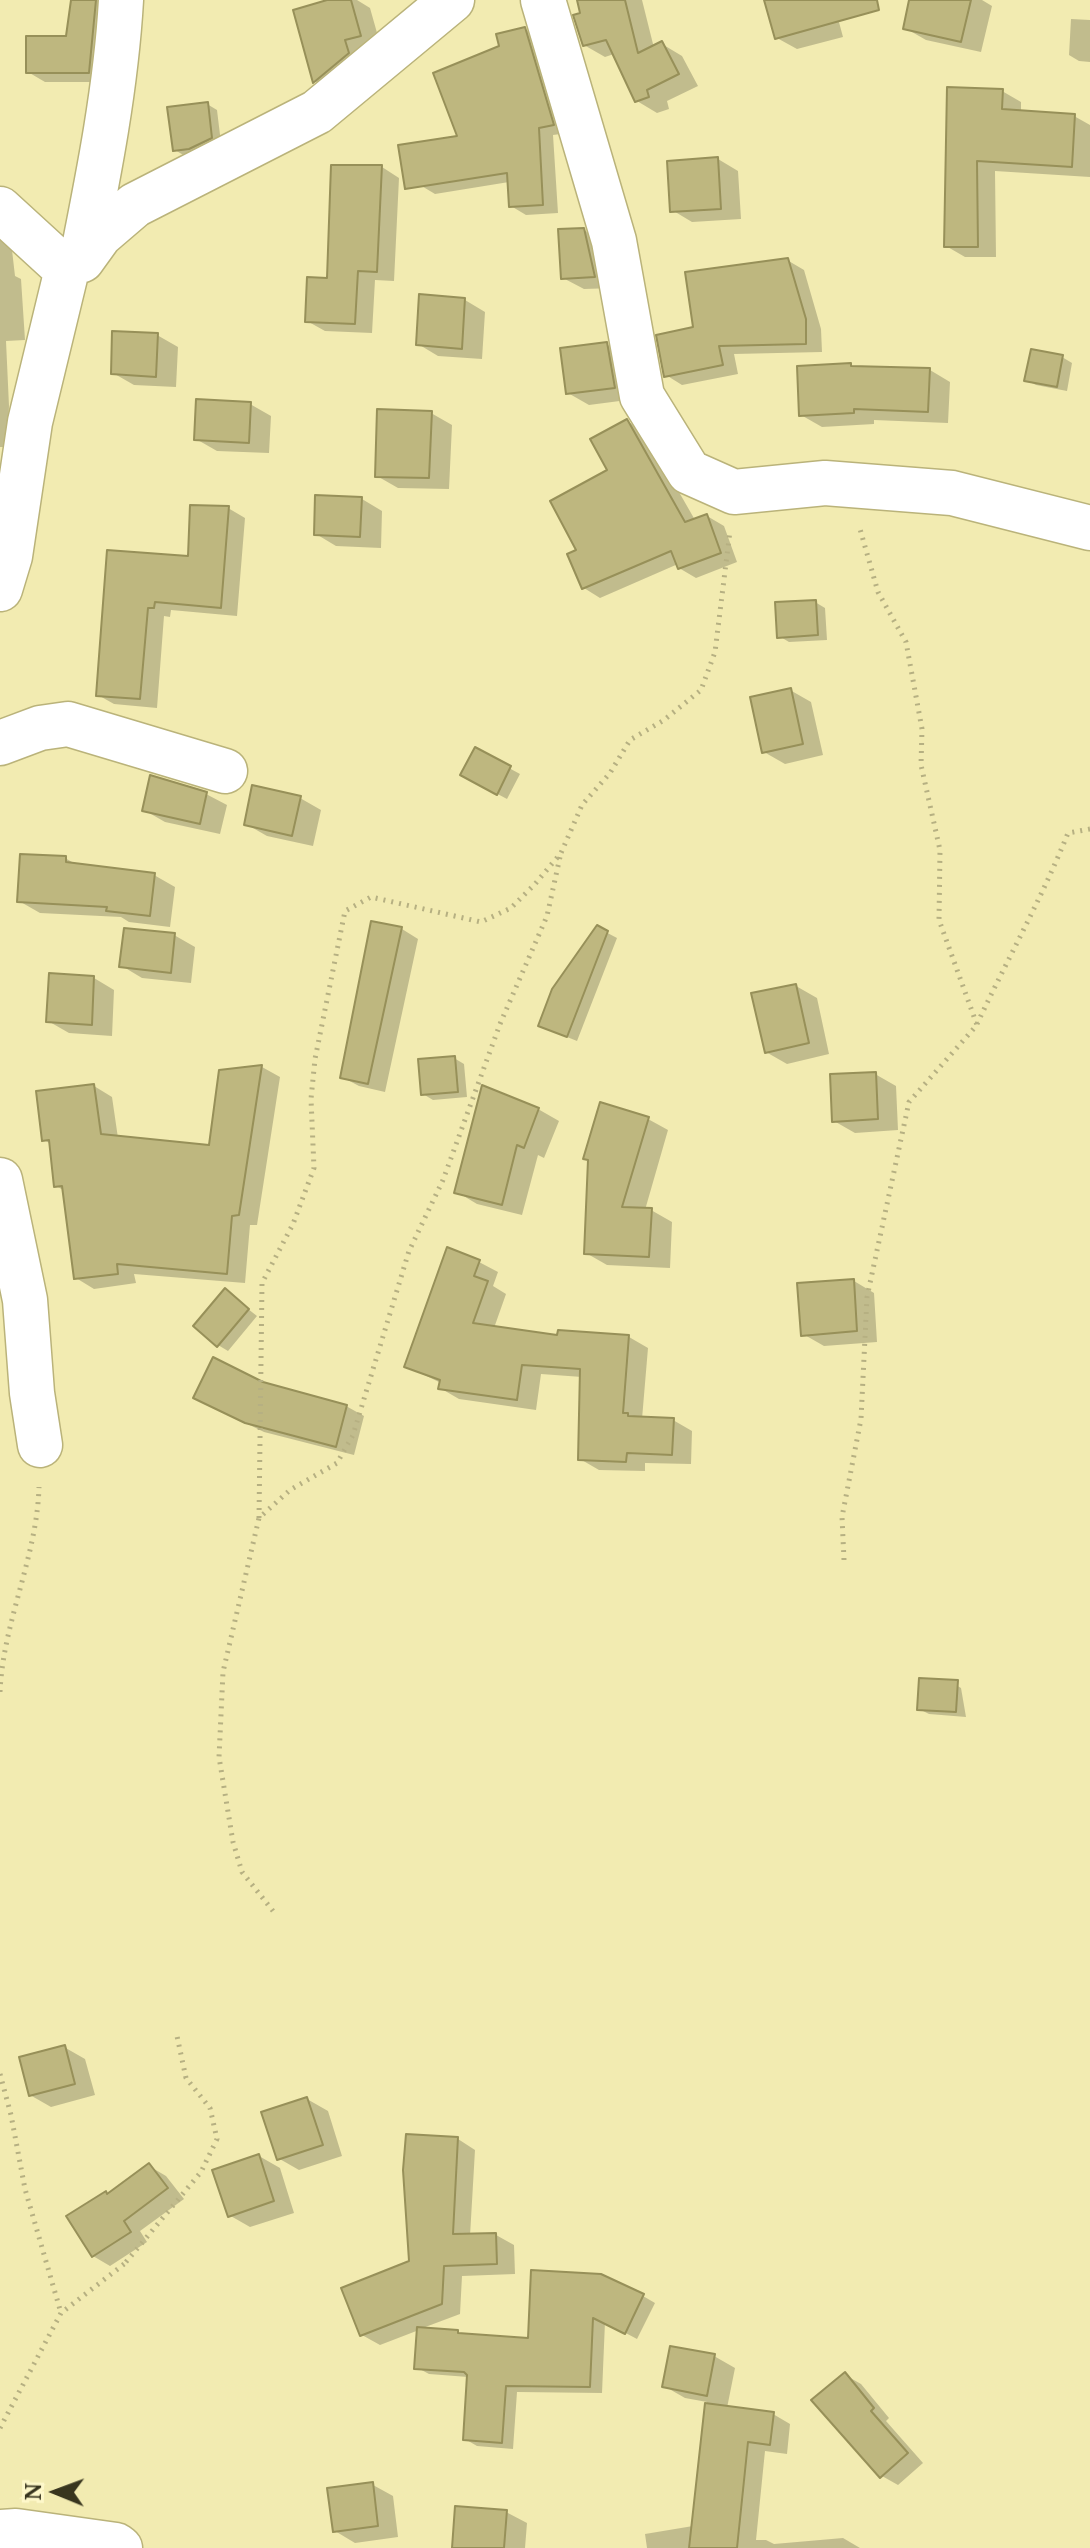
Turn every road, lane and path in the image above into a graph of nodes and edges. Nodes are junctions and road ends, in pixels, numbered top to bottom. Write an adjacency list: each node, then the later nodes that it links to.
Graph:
1 (121, 0): 5 (street)
2 (452, 0): 5 (street)
3 (543, 0): 7 (street)
4 (0, 209): 5 (street)
5 (75, 262): 9 (street)
6 (848, 485): 7 (street); 8 (street); 14 (path)
7 (734, 492): 13 (path)
8 (1090, 528)
9 (0, 589)
10 (0, 743): 11 (street)
11 (225, 771)
12 (1090, 829): 14 (path)
13 (561, 853): 17 (path); 17 (path)
14 (977, 1025): 18 (path)
15 (0, 1180): 16 (street)
16 (40, 1445): 19 (path)
17 (259, 1518): 20 (path)
18 (844, 1560)
19 (0, 1692)
20 (273, 1911)
21 (177, 2036): 23 (path)
22 (0, 2074): 23 (path)
23 (61, 2313): 24 (path)
24 (0, 2428)
25 (0, 2532): 26 (street)
26 (120, 2548)

